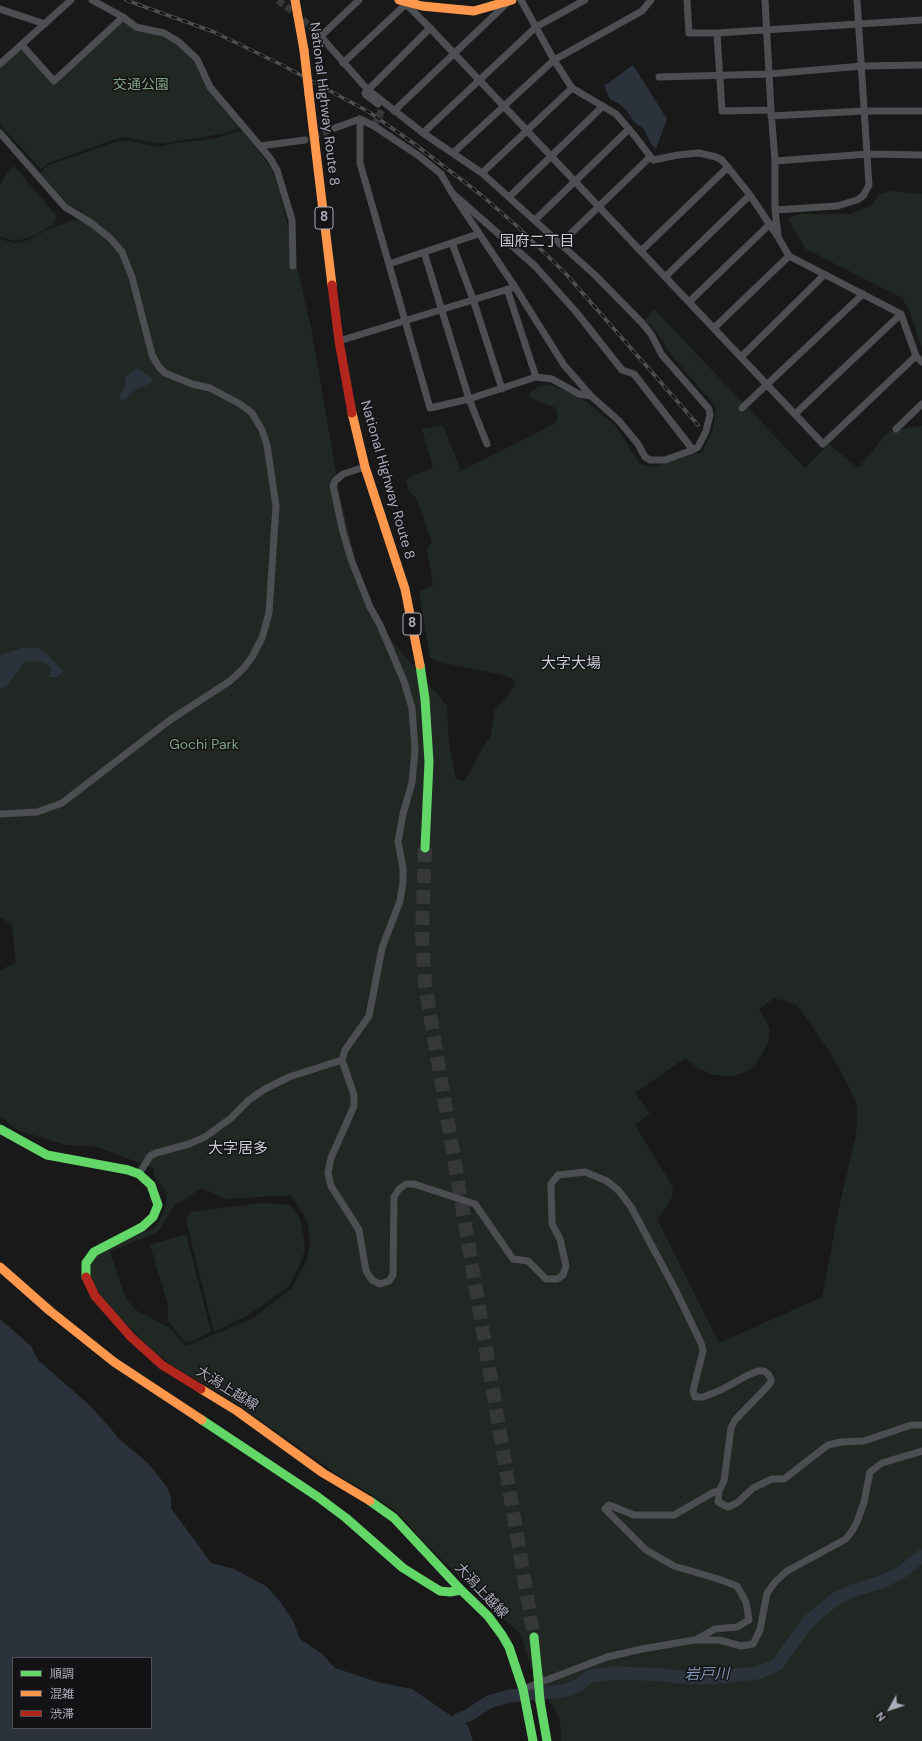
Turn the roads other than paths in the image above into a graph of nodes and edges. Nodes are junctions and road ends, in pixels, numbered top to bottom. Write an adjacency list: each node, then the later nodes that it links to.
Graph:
1 (71, 0): 16 (street)
2 (92, 0): 14 (street)
3 (295, 0): 86 (main road, National Highway Route 8 / 8, bridge)
4 (359, 0): 26 (street)
5 (511, 0): 12 (main road); 23 (street)
6 (521, 0): 18 (street)
7 (585, 0): 18 (street)
8 (651, 0): 25 (street)
9 (688, 0): 21 (street)
10 (765, 0): 20 (street)
11 (858, 0): 17 (street)
12 (403, 2): 19 (street); 26 (street)
13 (0, 9): 16 (street)
14 (123, 17): 22 (street); 49 (street)
15 (922, 20): 17 (street)
16 (45, 24): 22 (street)
17 (859, 24): 20 (street); 28 (street)
18 (536, 27): 25 (street); 32 (street)
19 (430, 28): 23 (street); 34 (street)
20 (767, 29): 21 (street); 30 (street)
21 (717, 33): 29 (street)
22 (22, 45): 24 (street)
23 (455, 54): 32 (street); 38 (street)
24 (2, 60)
25 (554, 60): 33 (street); 35 (street)
26 (343, 63): 34 (street)
27 (922, 65): 28 (street)
28 (862, 66): 30 (street); 39 (street)
29 (720, 74): 30 (street); 31 (street); 41 (street)
30 (769, 74): 41 (street)
31 (659, 78)
32 (479, 80): 35 (street); 47 (street)
33 (572, 88): 36 (street); 45 (street)
34 (367, 90): 37 (street); 38 (street)
35 (504, 106): 45 (street); 50 (street)
36 (604, 106): 44 (street); 53 (street)
37 (383, 108)
38 (394, 111): 47 (street)
39 (864, 111): 40 (street); 41 (street); 51 (street)
40 (922, 111)
41 (771, 113): 55 (street)
42 (360, 119): 43 (street); 59 (street); 73 (street)
43 (335, 128)
44 (629, 129): 54 (street); 58 (street)
45 (527, 130): 53 (street); 57 (street)
46 (0, 133): 102 (street)
47 (423, 133): 50 (street)
48 (305, 140): 49 (street)
49 (260, 146): 74 (street)
50 (453, 153): 57 (street)
51 (868, 154): 52 (street); 55 (street); 63 (street)
52 (922, 155)
53 (551, 156): 58 (street); 61 (street)
54 (649, 158): 56 (street); 62 (street)
55 (776, 161): 63 (street)
56 (728, 167): 60 (street); 70 (street)
57 (482, 173): 61 (street)
58 (575, 182): 62 (street); 64 (street)
59 (452, 193): 77 (street); 100 (street)
60 (750, 195): 65 (street); 76 (street)
61 (509, 196): 64 (street)
62 (599, 207): 69 (street); 70 (street)
63 (774, 210): 67 (street)
64 (535, 220): 69 (street)
65 (770, 224): 67 (street); 81 (street)
66 (475, 235): 68 (street)
67 (778, 237): 72 (street)
68 (452, 243): 71 (street); 80 (street)
69 (560, 244): 100 (street)
70 (641, 251): 76 (street)
71 (424, 252): 73 (street); 82 (street)
72 (789, 256): 75 (street); 85 (street)
73 (389, 264): 84 (street)
74 (293, 266)
75 (824, 275): 79 (street); 88 (street)
76 (665, 276): 81 (street)
77 (515, 287): 78 (street); 93 (street)
78 (507, 289): 80 (street); 90 (street)
79 (863, 294): 83 (street); 91 (street)
80 (473, 299): 82 (street); 92 (street)
81 (689, 302): 85 (street)
82 (442, 310): 84 (street); 94 (street)
83 (901, 314): 87 (street); 97 (street)
84 (406, 321): 86 (street); 94 (street)
85 (714, 328): 88 (street)
86 (339, 341): 101 (main road, National Highway Route 8 / 8)
87 (916, 356): 89 (street); 97 (street)
88 (741, 357): 91 (street)
89 (922, 362)
90 (536, 377): 92 (street); 93 (street)
91 (767, 384): 96 (street); 97 (street)
92 (502, 389): 94 (street)
93 (591, 396): 100 (street)
94 (469, 399): 99 (street)
95 (922, 404): 98 (street)
96 (742, 408)
97 (795, 414)
98 (896, 429)
99 (487, 444)
100 (693, 450)
101 (365, 467): 103 (main road, National Highway Route 8 / 8); 104 (street)
102 (0, 814)
103 (425, 848)
104 (342, 1060): 106 (street); 110 (street)
105 (0, 1129): 106 (main road, 大潟上越線)
106 (139, 1174): 111 (main road, 大潟上越線)
107 (0, 1267): 111 (main road)
108 (922, 1425): 110 (street)
109 (922, 1451): 113 (street)
110 (719, 1491): 113 (street)
111 (461, 1590): 114 (main road, 大潟上越線)
112 (534, 1637): 116 (main road, bridge)
113 (694, 1640): 114 (street)
114 (523, 1690): 115 (main road, 大潟上越線)
115 (532, 1741)
116 (546, 1741)

